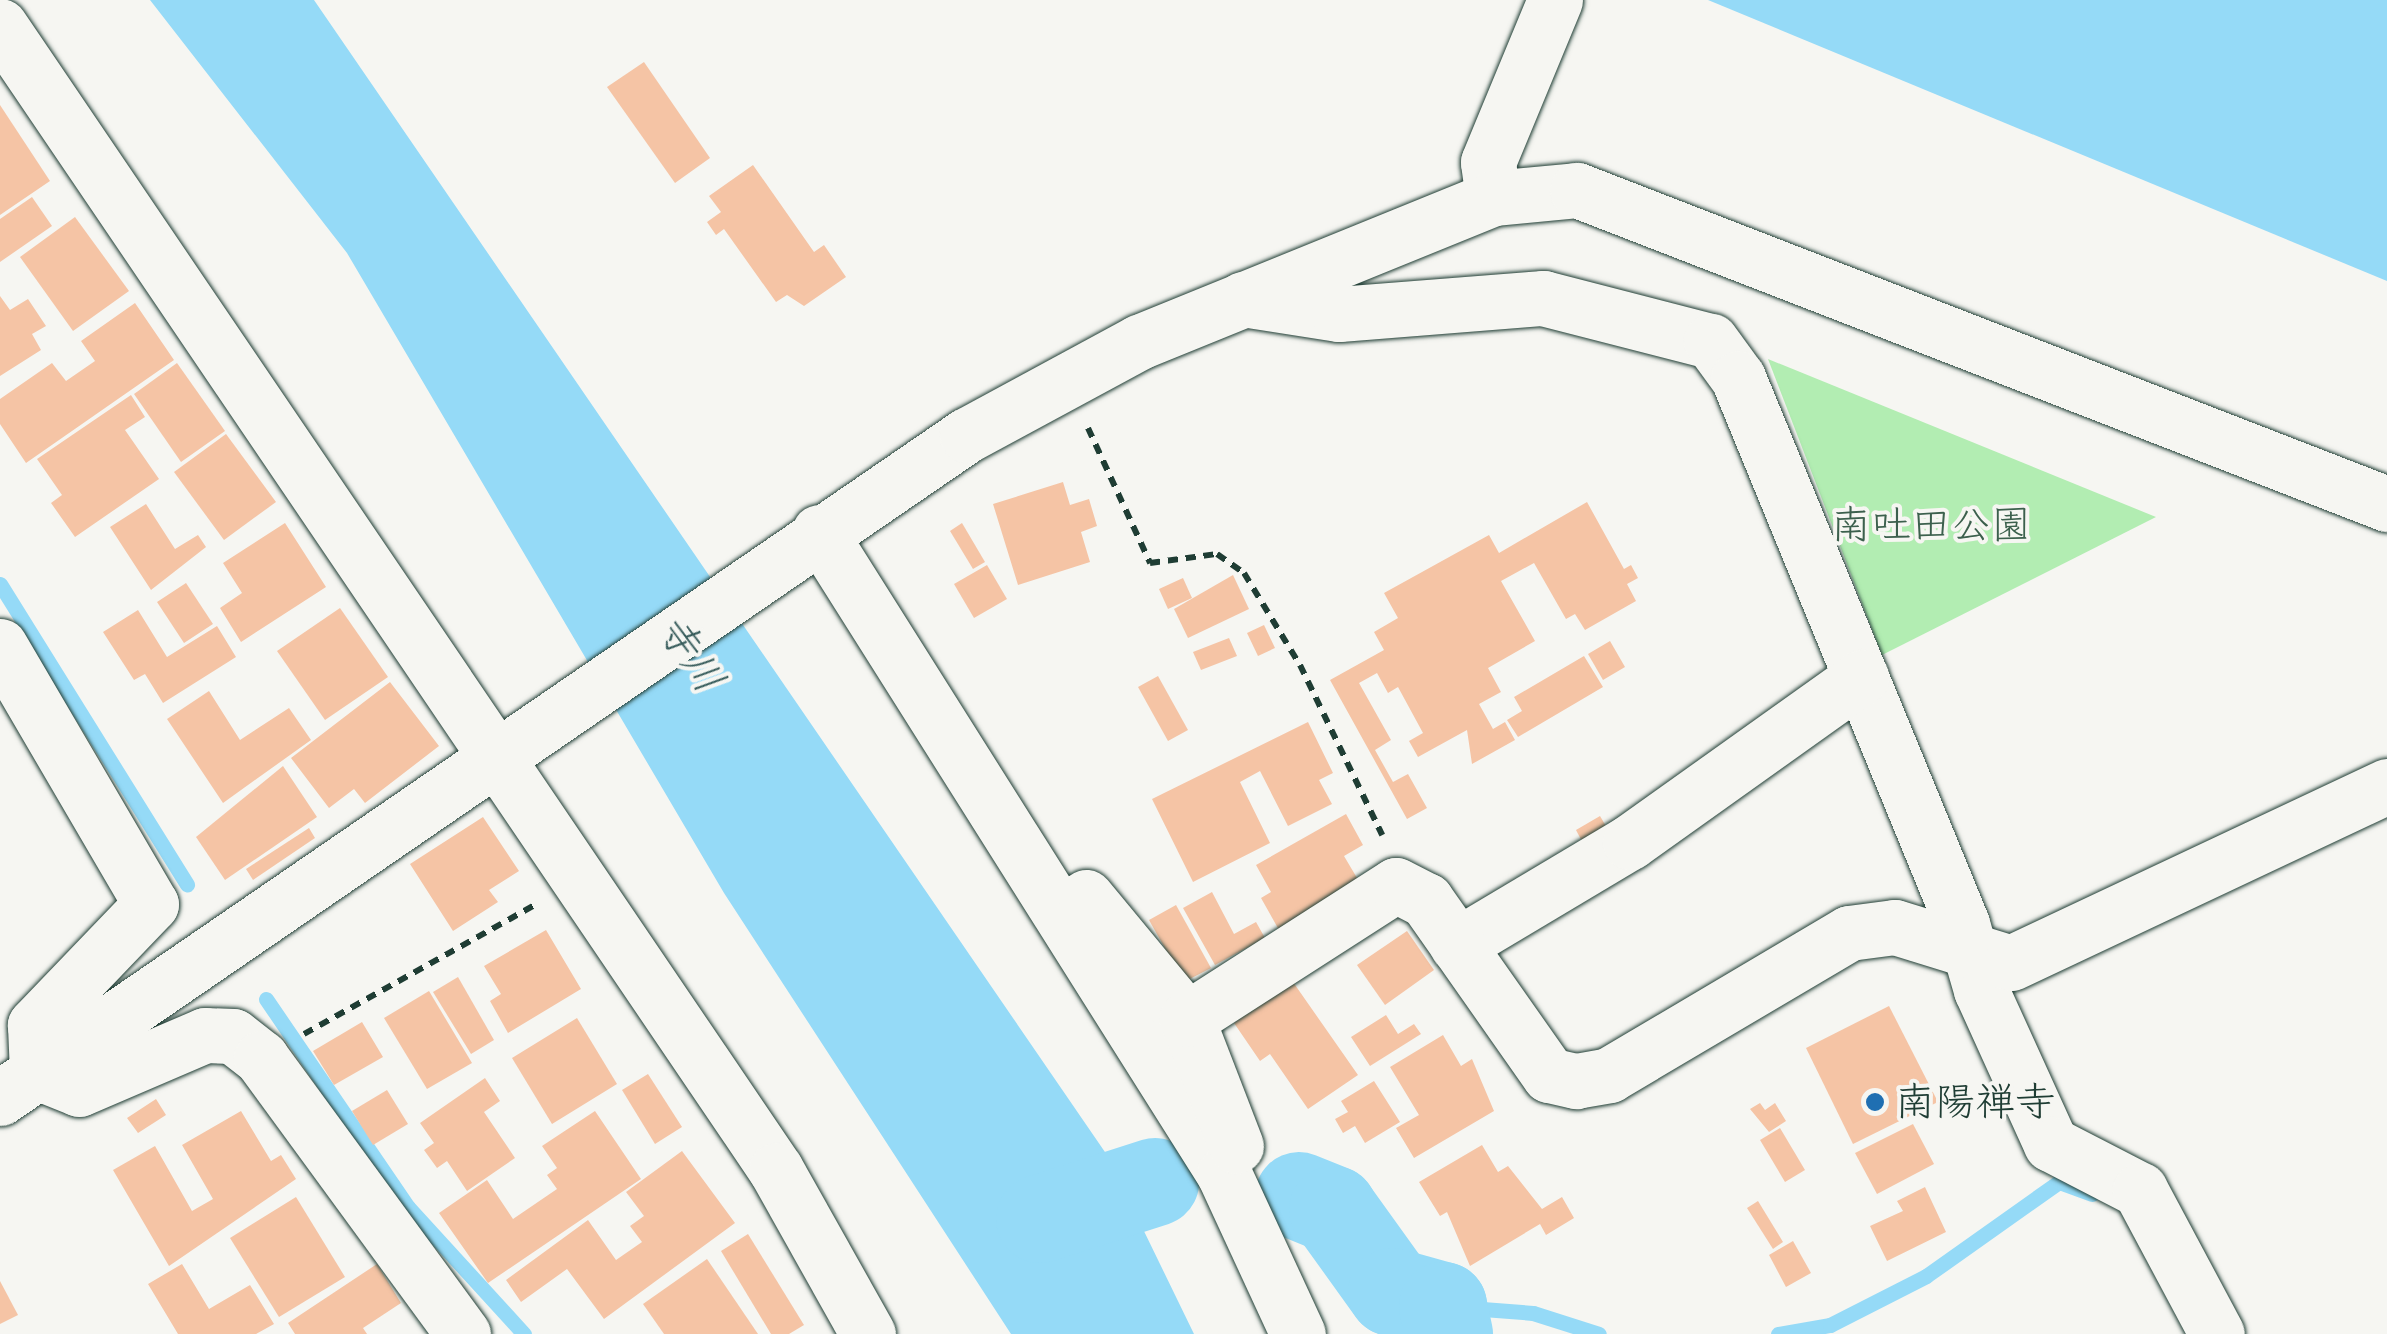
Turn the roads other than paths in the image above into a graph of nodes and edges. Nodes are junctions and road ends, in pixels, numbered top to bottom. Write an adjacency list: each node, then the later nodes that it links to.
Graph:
1 (1555, 0): 3 (street)
2 (0, 26): 9 (street)
3 (1493, 198): 4 (street); 5 (street)
4 (1240, 299): 6 (street); 8 (street)
5 (2387, 504)
6 (810, 536): 9 (street); 11 (street)
7 (0, 646): 15 (street)
8 (1861, 677): 12 (street); 13 (street)
9 (503, 750): 15 (street); 18 (street)
10 (2387, 786): 13 (street)
11 (1025, 854): 14 (street); 16 (street)
12 (1457, 944): 13 (street); 14 (street)
13 (1968, 955): 20 (street)
14 (1187, 1019): 16 (street)
15 (18, 1085): 17 (street)
16 (1235, 1196): 19 (street)
17 (463, 1334)
18 (868, 1334)
19 (1298, 1334)
20 (2217, 1334)

